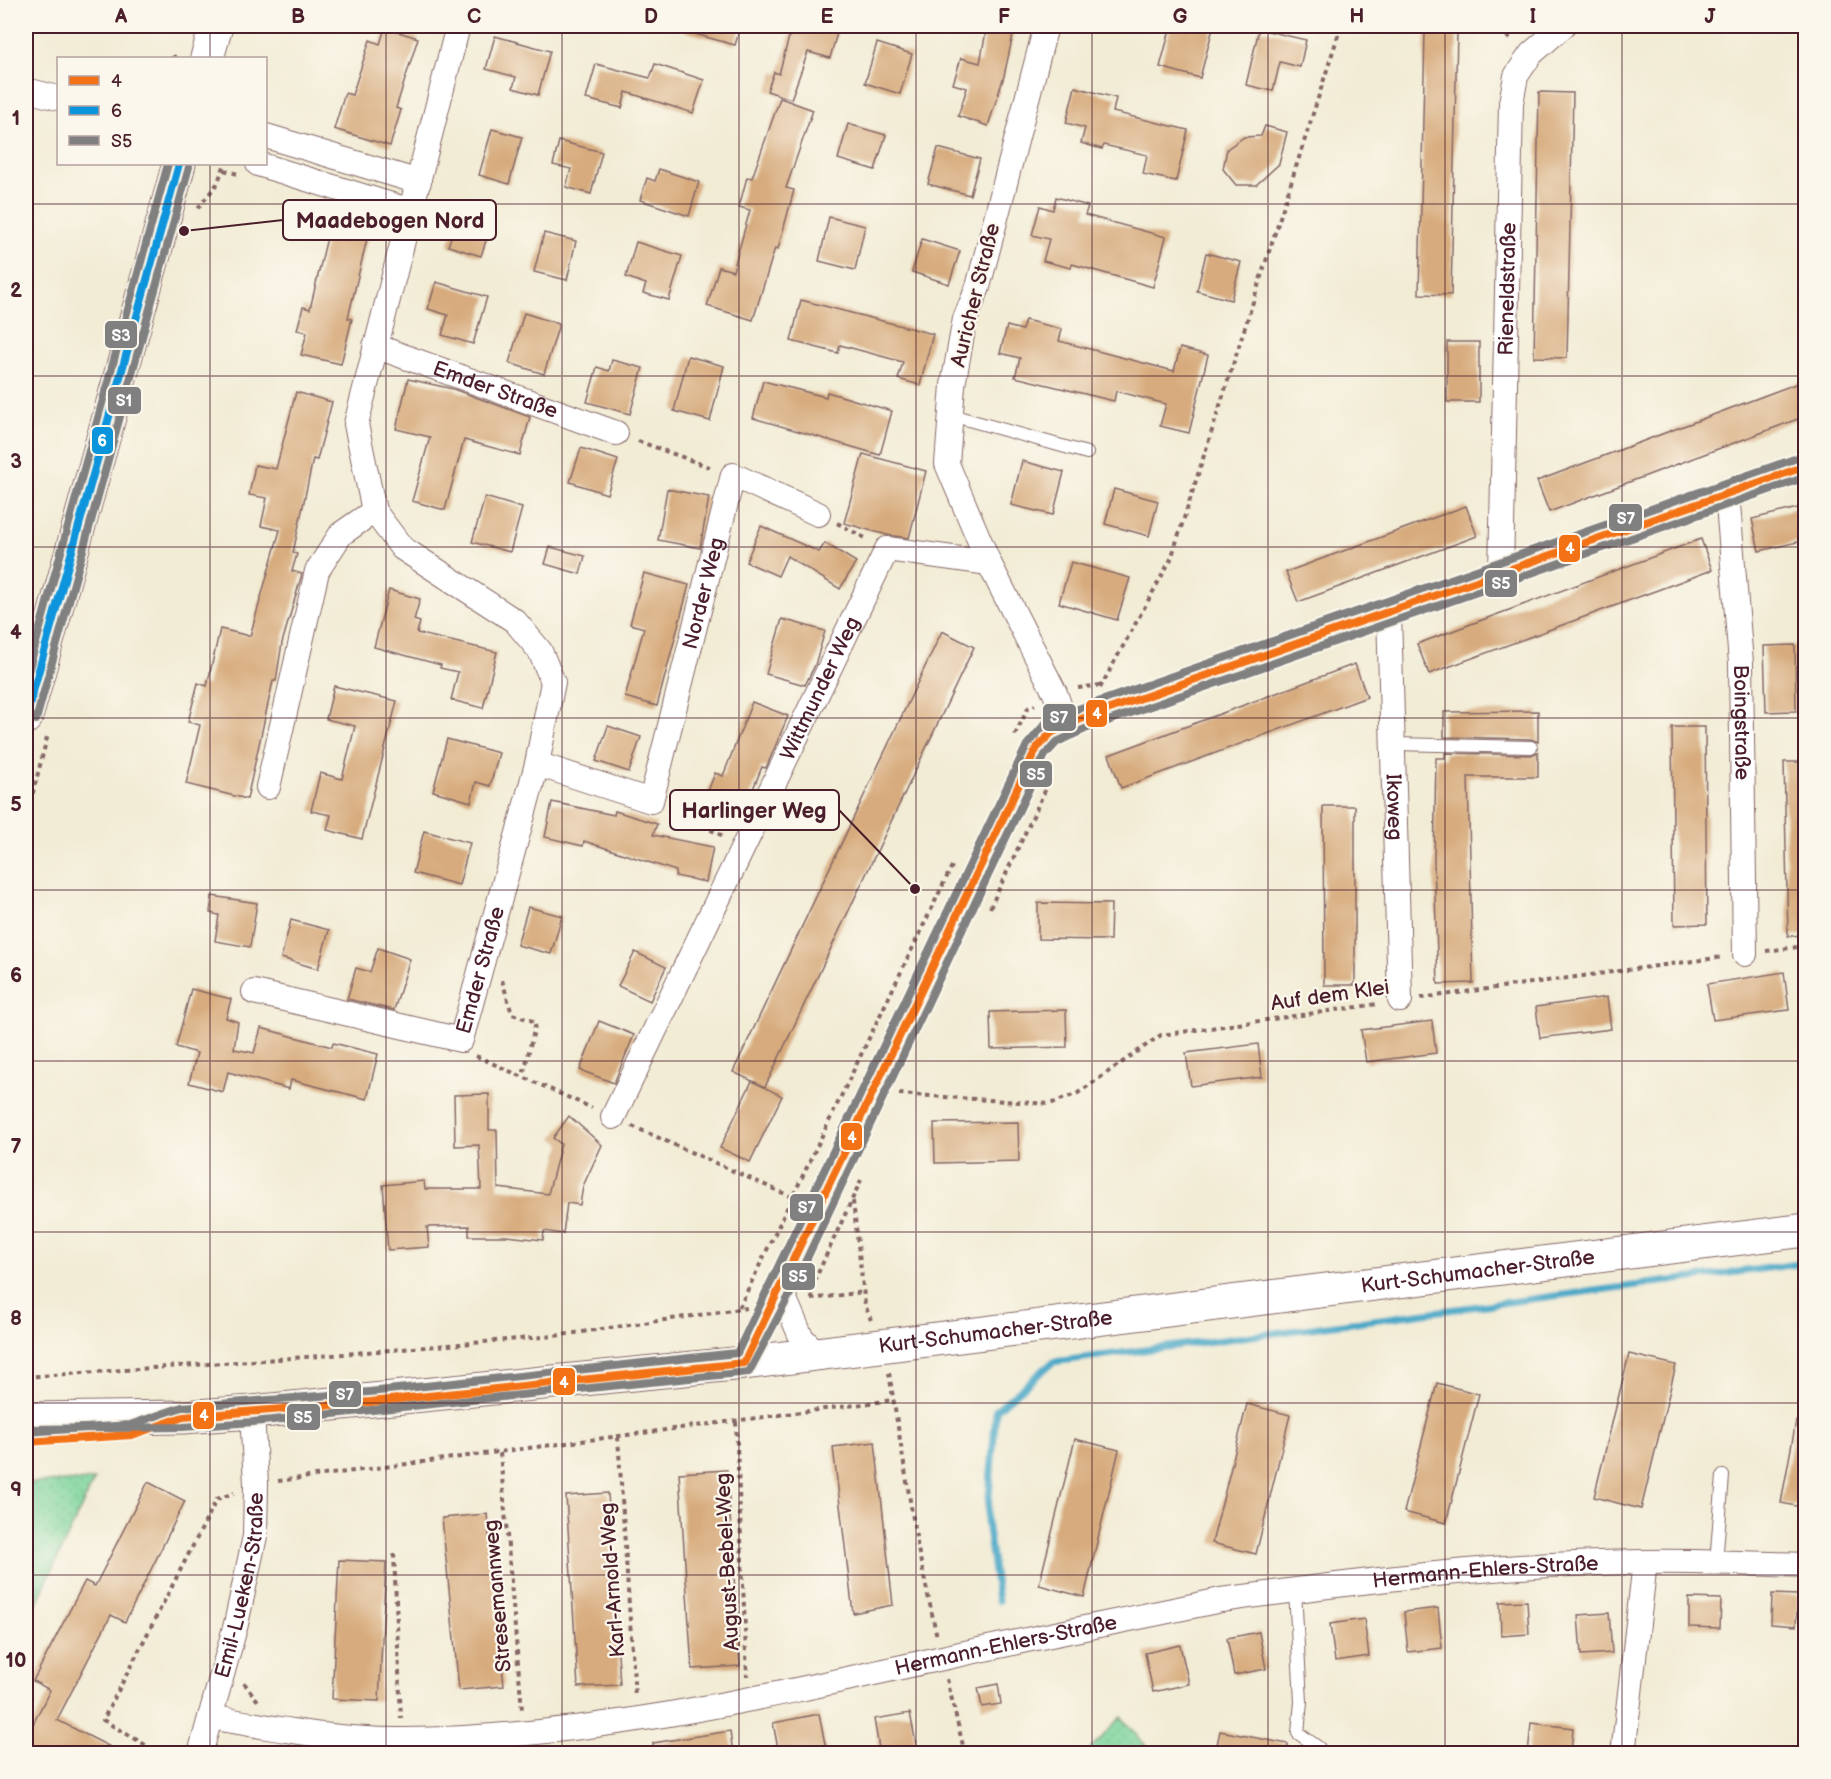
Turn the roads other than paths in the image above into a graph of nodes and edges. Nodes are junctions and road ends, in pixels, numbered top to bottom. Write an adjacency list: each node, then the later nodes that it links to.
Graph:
1 (216, 26): 5 (street)
2 (458, 26): 11 (street, Emder Straße)
3 (1046, 26): 14 (street, Auricher Straße)
4 (1563, 26): 22 (street, Rieneldstraße)
5 (207, 57)
6 (26, 90): 7 (street)
7 (57, 98)
8 (267, 135): 11 (street)
9 (179, 165): 24 (street)
10 (261, 165): 12 (street)
11 (419, 182): 12 (street, Emder Straße)
12 (411, 211): 13 (street, Emder Straße)
13 (375, 346): 15 (street, Emder Straße); 19 (street, Emder Straße)
14 (951, 415): 16 (lane); 21 (street, Auricher Straße)
15 (616, 434)
16 (1087, 453)
17 (1806, 466): 18 (street)
18 (1727, 492): 22 (street); 30 (street, Boingstraße)
19 (374, 512): 28 (street, Emder Straße); 29 (street)
20 (818, 514): 28 (street, Norder Weg)
21 (989, 563): 25 (street, Auricher Straße); 33 (street, Wittmunder Weg)
22 (1501, 573): 23 (street)
23 (1389, 613): 25 (street); 26 (street, Ikoweg)
24 (26, 717)
25 (1066, 724): 35 (street)
26 (1392, 744): 27 (lane); 32 (street, Ikoweg)
27 (1531, 747)
28 (537, 764): 31 (street, Emder Straße)
29 (268, 787)
30 (1745, 954)
31 (254, 992)
32 (1400, 1000)
33 (614, 1117)
34 (1806, 1230): 36 (street, Kurt-Schumacher-Straße)
35 (781, 1290): 36 (street); 37 (street)
36 (816, 1353): 37 (street, Kurt-Schumacher-Straße)
37 (744, 1363): 38 (street, Kurt-Schumacher-Straße)
38 (252, 1412): 39 (street, Kurt-Schumacher-Straße); 47 (street, Emil-Lueken-Straße)
39 (183, 1417): 40 (street, Kurt-Schumacher-Straße); 41 (street, Kurt-Schumacher-Straße)
40 (26, 1419)
41 (26, 1442)
42 (1723, 1476): 44 (lane)
43 (1645, 1562): 44 (street, Hermann-Ehlers-Straße); 46 (street, Hermann-Ehlers-Straße); 50 (street)
44 (1716, 1563): 45 (street, Hermann-Ehlers-Straße)
45 (1806, 1565)
46 (1295, 1590): 47 (street, Hermann-Ehlers-Straße); 48 (lane)
47 (210, 1717): 49 (street, Emil-Lueken-Straße)
48 (1318, 1748)
49 (200, 1754)
50 (1623, 1754)

